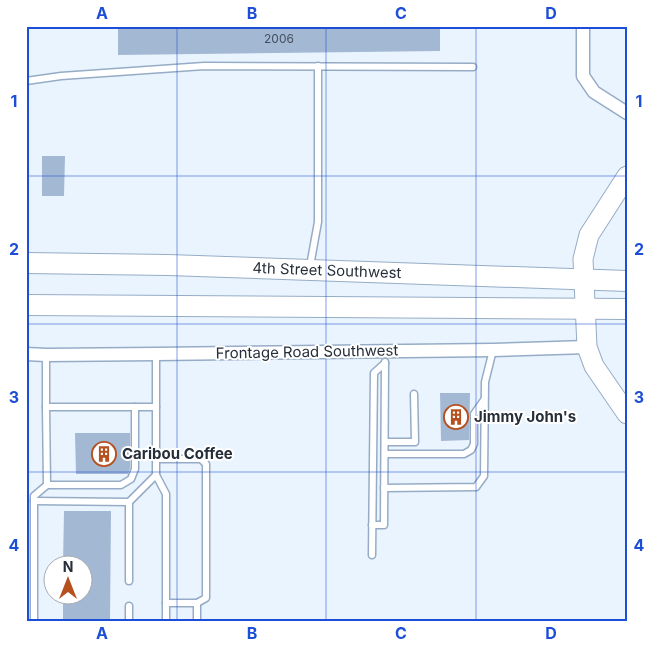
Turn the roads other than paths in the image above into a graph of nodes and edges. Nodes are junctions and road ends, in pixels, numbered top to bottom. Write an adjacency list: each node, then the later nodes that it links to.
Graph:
1 (583, 26): 5 (street)
2 (318, 66): 3 (lane); 4 (lane); 8 (lane)
3 (473, 67)
4 (26, 81)
5 (627, 113)
6 (627, 176): 9 (street)
7 (26, 263): 8 (main road, 4th Street Southwest)
8 (310, 270): 9 (main road, 4th Street Southwest)
9 (585, 280): 10 (main road, 4th Street Southwest); 12 (street)
10 (627, 281)
11 (26, 305): 12 (main road)
12 (585, 308): 13 (main road); 14 (street)
13 (627, 309)
14 (587, 347): 15 (street, Frontage Road Southwest); 25 (street)
15 (492, 350): 19 (street, Frontage Road Southwest); 21 (lane)
16 (26, 354): 18 (street, Frontage Road Southwest)
17 (156, 354): 18 (street, Frontage Road Southwest); 19 (street, Frontage Road Southwest); 24 (lane)
18 (46, 355): 22 (lane)
19 (385, 357): 26 (lane); 34 (lane)
20 (414, 394): 26 (lane)
21 (485, 400): 27 (lane); 31 (lane)
22 (46, 407): 23 (lane); 30 (lane)
23 (135, 407): 24 (lane); 30 (lane)
24 (156, 407): 28 (lane)
25 (627, 414)
26 (384, 442): 27 (lane)
27 (384, 454): 31 (lane)
28 (156, 459): 29 (lane); 38 (lane)
29 (156, 476): 33 (lane); 37 (lane)
30 (47, 485): 32 (lane)
31 (384, 488): 34 (lane)
32 (34, 502): 33 (lane); 40 (lane)
33 (129, 502): 36 (lane)
34 (372, 525): 35 (lane)
35 (372, 556)
36 (130, 580)
37 (166, 603): 38 (lane); 42 (lane)
38 (197, 603): 43 (lane)
39 (130, 606): 41 (lane)
40 (34, 621)
41 (129, 621)
42 (166, 621)
43 (197, 621)

